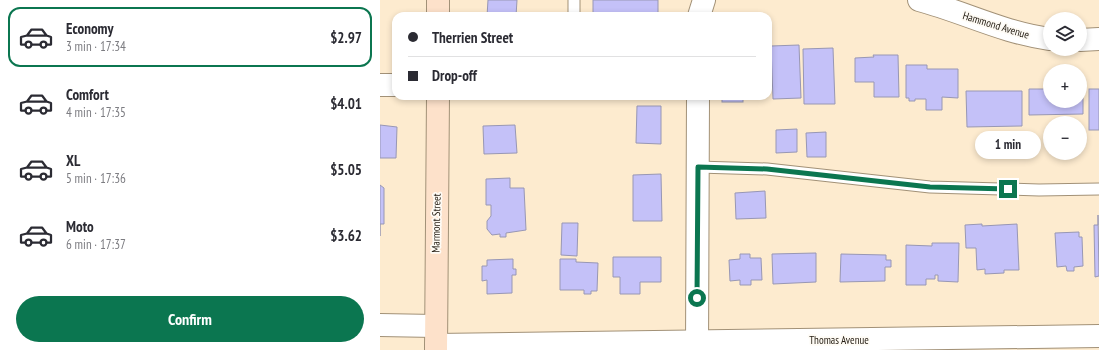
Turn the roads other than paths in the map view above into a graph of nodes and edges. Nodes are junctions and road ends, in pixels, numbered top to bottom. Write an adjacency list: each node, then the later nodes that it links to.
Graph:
1 (438, 0): 5 (main road)
2 (574, 0): 6 (lane)
3 (704, 0): 7 (street)
4 (919, 0): 8 (street, Hammond Avenue)
5 (438, 12)
6 (574, 12)
7 (700, 12)
8 (1043, 38)
9 (1087, 40): 10 (street)
10 (1099, 40)
11 (380, 85): 12 (street)
12 (392, 85)
13 (438, 100): 19 (main road, Marmont Street)
14 (698, 100): 15 (street)
15 (698, 167): 16 (lane); 20 (street)
16 (1099, 189)
17 (380, 325): 19 (street, Thomas Avenue)
18 (1099, 336): 21 (street, Thomas Avenue)
19 (436, 340): 20 (street, Thomas Avenue)
20 (697, 345): 21 (street, Thomas Avenue)
21 (964, 345)

